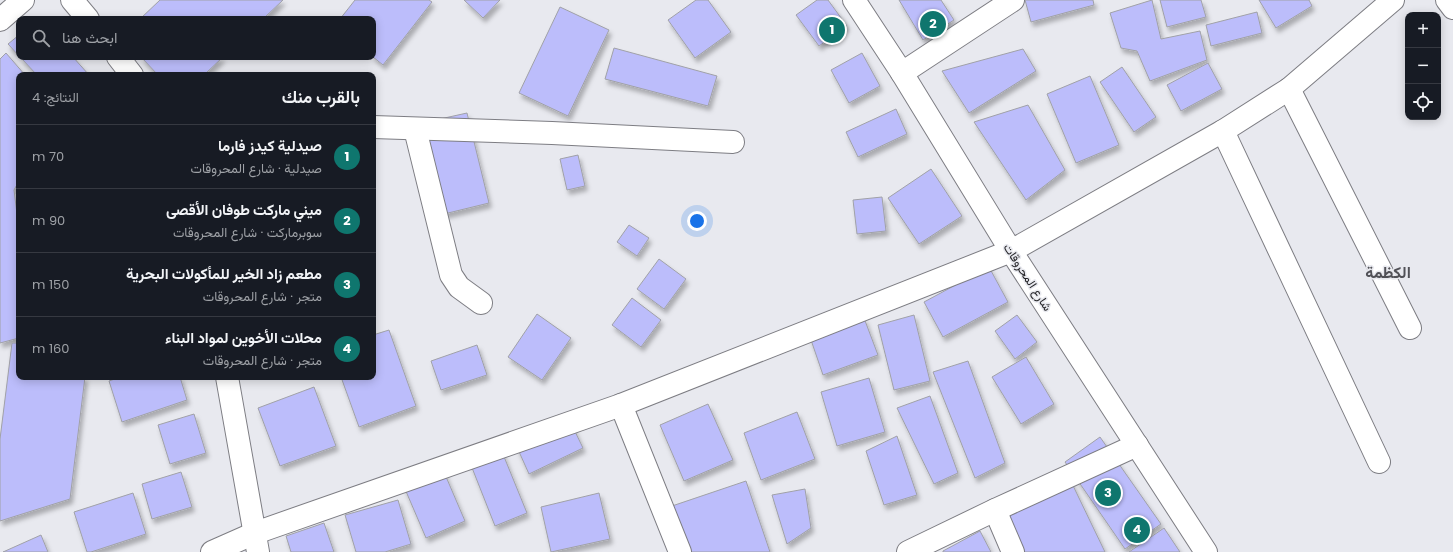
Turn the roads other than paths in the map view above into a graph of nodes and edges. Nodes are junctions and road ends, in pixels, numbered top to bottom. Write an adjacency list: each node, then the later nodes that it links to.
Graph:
1 (22, 0): 9 (street)
2 (72, 0): 8 (street)
3 (854, 0): 12 (street, شارع المحروقات)
4 (1013, 0): 12 (street)
5 (1393, 0): 13 (street)
6 (1447, 0): 7 (street)
7 (1453, 8)
8 (85, 16)
9 (0, 20)
10 (120, 60): 11 (street)
11 (130, 72)
12 (902, 73): 18 (street, شارع المحروقات)
13 (1290, 89): 16 (street); 20 (street)
14 (376, 128): 15 (street)
15 (416, 129): 17 (street); 19 (street)
16 (1223, 131): 18 (street); 24 (street)
17 (733, 142)
18 (1011, 251): 22 (street); 23 (street, شارع المحروقات)
19 (481, 303)
20 (1410, 328)
21 (228, 380): 26 (street)
22 (622, 405): 26 (street); 28 (street)
23 (1137, 445): 25 (street); 31 (street, شارع المحروقات)
24 (1379, 462)
25 (994, 510): 29 (street); 30 (street)
26 (257, 543): 27 (street)
27 (212, 552)
28 (680, 552)
29 (908, 552)
30 (1013, 552)
31 (1206, 552)

